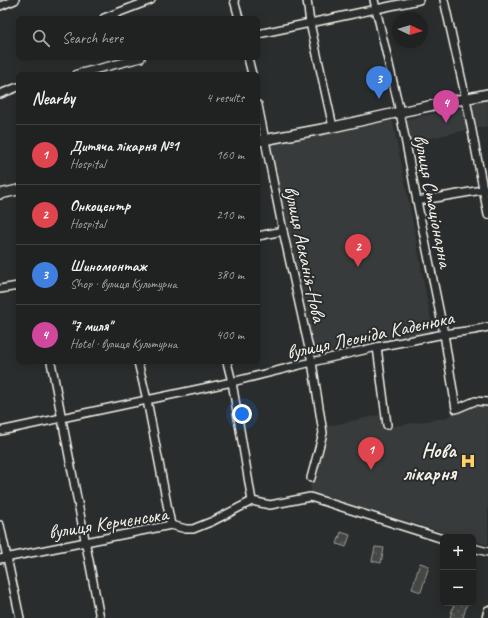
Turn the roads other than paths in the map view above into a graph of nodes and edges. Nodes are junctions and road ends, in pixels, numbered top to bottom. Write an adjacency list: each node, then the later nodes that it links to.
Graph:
1 (15, 0): 8 (street)
2 (151, 0): 10 (street)
3 (234, 0): 11 (street)
4 (307, 0): 12 (street)
5 (374, 0): 9 (street, вулиця Стаціонарна)
6 (420, 0): 9 (street)
7 (444, 0): 21 (street)
8 (0, 6)
9 (377, 9): 12 (street); 22 (street, вулиця Стаціонарна)
10 (109, 16)
11 (238, 16)
12 (310, 23): 13 (street); 24 (street)
13 (260, 34)
14 (133, 60): 16 (street)
15 (248, 60): 17 (street)
16 (88, 72)
17 (252, 72)
18 (16, 88): 19 (street)
19 (0, 94)
20 (488, 94): 21 (main road)
21 (466, 99): 22 (main road); 26 (street)
22 (400, 112): 24 (main road); 29 (street, вулиця Стаціонарна)
23 (260, 122): 25 (street, вулиця Асканія-Нова)
24 (333, 127): 25 (main road)
25 (262, 140): 31 (street, вулиця Асканія-Нова)
26 (485, 189): 29 (street); 30 (street)
27 (16, 190): 28 (main road)
28 (0, 194)
29 (417, 201): 36 (street, вулиця Стаціонарна)
30 (488, 215)
31 (283, 231): 32 (street); 38 (street, вулиця Асканія-Нова)
32 (260, 236)
33 (16, 286): 34 (street)
34 (0, 289)
35 (488, 327): 36 (street, вулиця Леоніда Каденюка)
36 (444, 334): 37 (street, вулиця Леоніда Каденюка); 44 (street, вулиця Стаціонарна)
37 (377, 347): 38 (street, вулиця Леоніда Каденюка); 46 (street)
38 (312, 362): 42 (street, вулиця Леоніда Каденюка); 48 (street, вулиця Асканія-Нова)
39 (51, 364): 45 (street)
40 (138, 364): 43 (street)
41 (228, 364): 42 (street)
42 (232, 382): 43 (street, вулиця Леоніда Каденюка); 49 (street)
43 (147, 400): 45 (street, вулиця Леоніда Каденюка); 51 (street)
44 (488, 402)
45 (62, 417): 47 (street, вулиця Леоніда Каденюка); 53 (street)
46 (387, 425)
47 (0, 431)
48 (311, 478)
49 (252, 501): 51 (street, вулиця Керченська); 52 (street)
50 (0, 525): 56 (street)
51 (171, 525): 53 (street, вулиця Керченська)
52 (440, 538)
53 (86, 542): 56 (street, вулиця Керченська); 59 (street)
54 (476, 549): 55 (street)
55 (488, 552)
56 (4, 558): 58 (street)
57 (488, 610): 60 (street)
58 (20, 618)
59 (100, 618)
60 (486, 618)

